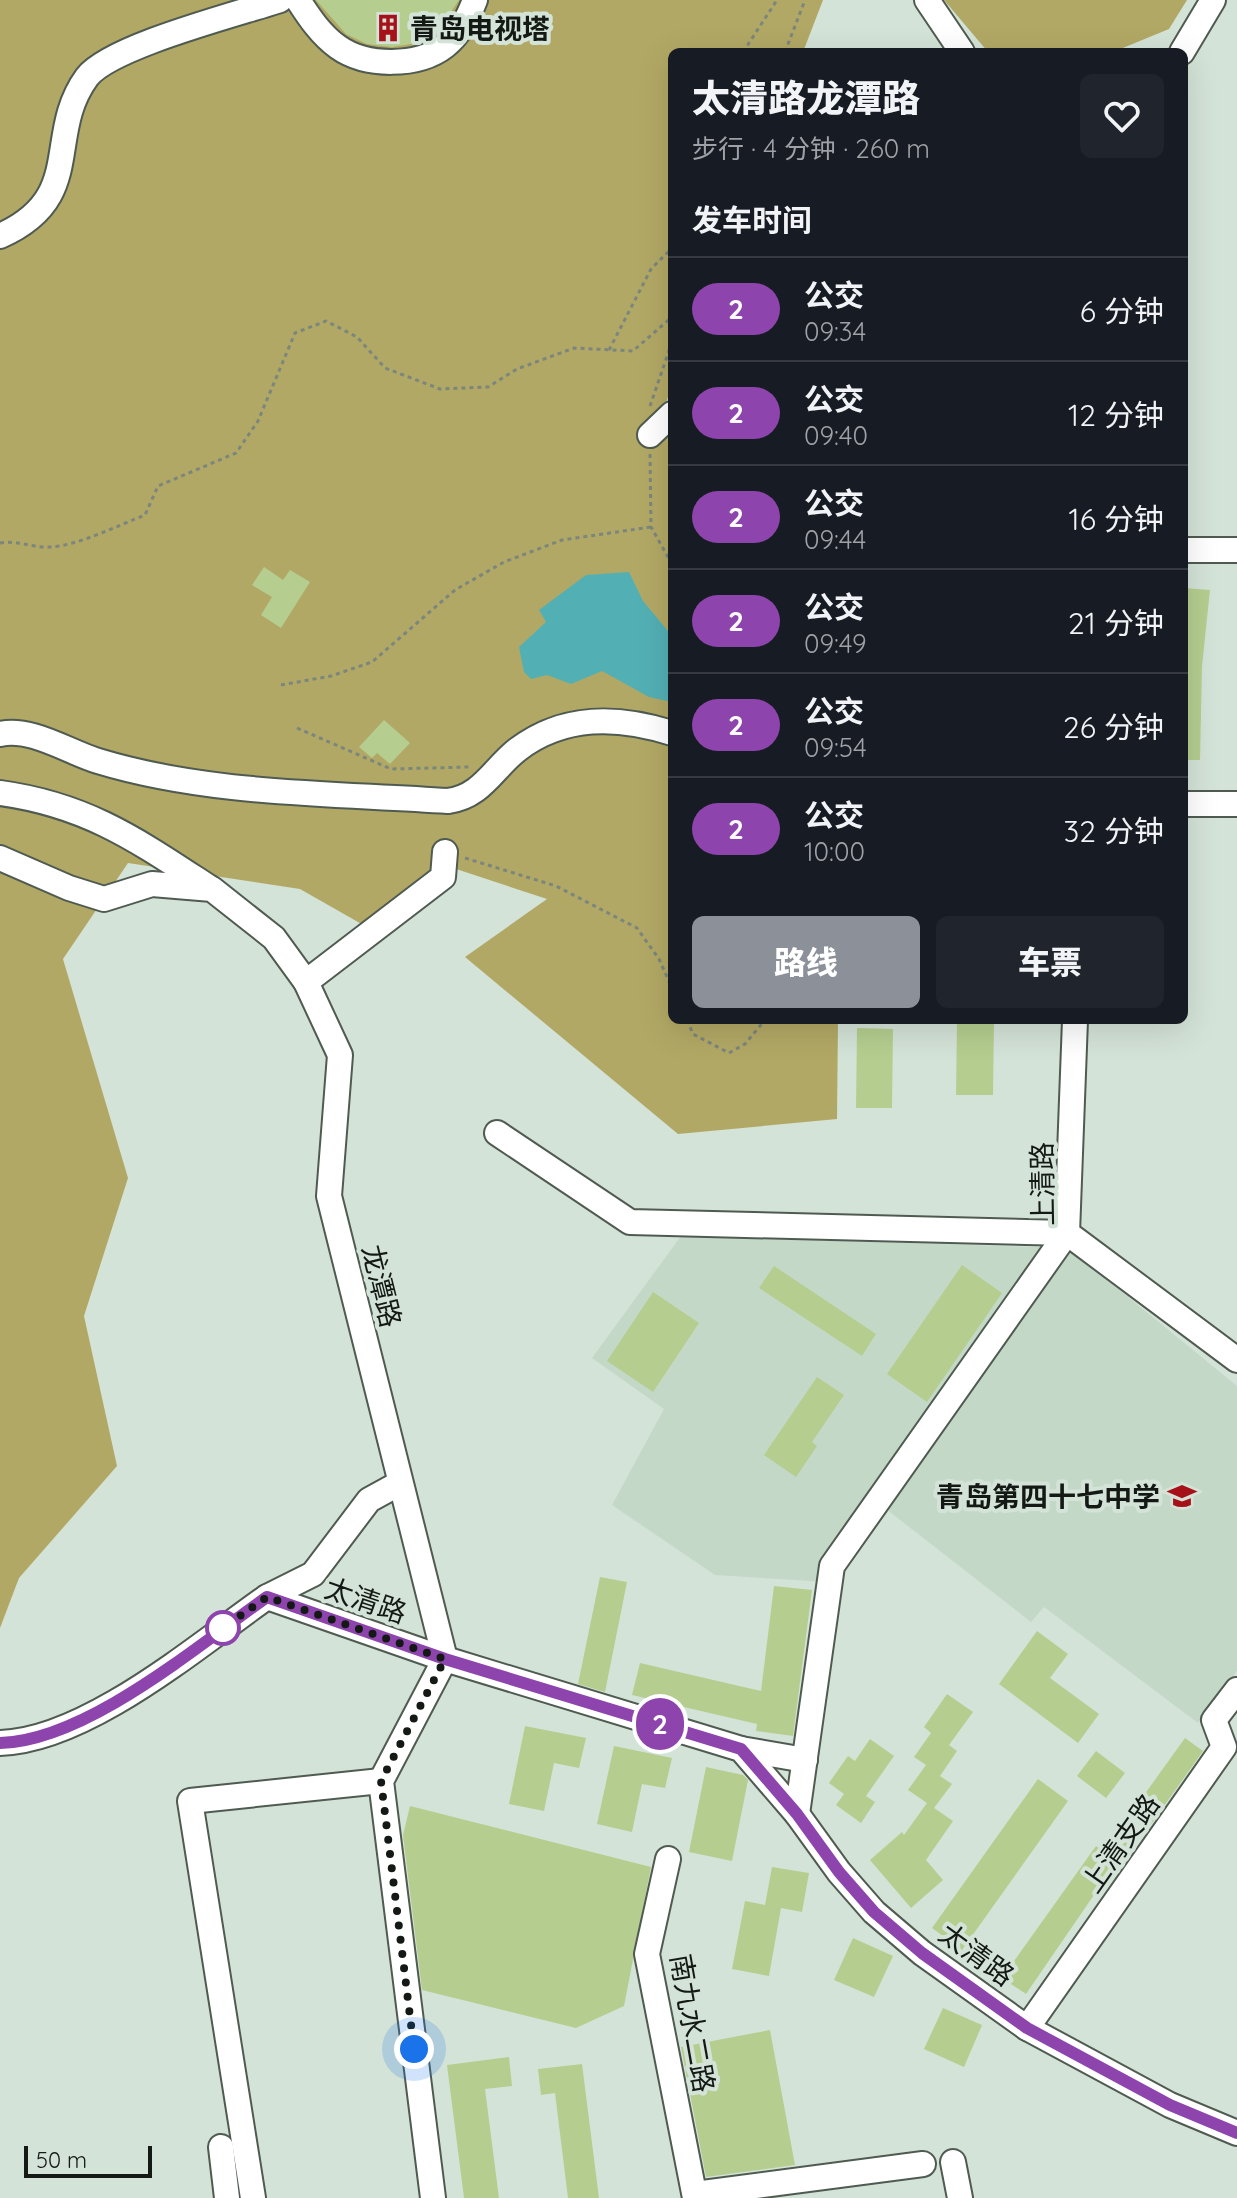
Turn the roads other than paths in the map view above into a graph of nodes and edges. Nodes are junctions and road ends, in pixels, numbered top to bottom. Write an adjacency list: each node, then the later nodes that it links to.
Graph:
1 (280, 0): 8 (street)
2 (298, 0): 3 (street)
3 (475, 0)
4 (927, 0): 6 (street)
5 (1213, 0): 7 (street)
6 (959, 48)
7 (1184, 48)
8 (0, 236)
9 (668, 418): 10 (street)
10 (650, 435)
11 (1188, 550): 12 (street)
12 (1237, 550)
13 (668, 732): 14 (street)
14 (0, 734)
15 (0, 793): 20 (street, 龙潭路)
16 (1188, 804): 17 (street)
17 (1237, 804)
18 (445, 852): 21 (street)
19 (0, 858): 20 (street)
20 (212, 889): 21 (street, 龙潭路)
21 (306, 982): 26 (street, 龙潭路)
22 (1075, 1024): 24 (street, 上清路)
23 (497, 1133): 24 (street)
24 (1067, 1233): 25 (street, 上清路); 32 (street)
25 (1237, 1360)
26 (400, 1483): 27 (street); 28 (street, 龙潭路)
27 (267, 1597): 28 (street, 太清路); 30 (street)
28 (445, 1659): 31 (street, 太清路); 33 (street)
29 (1237, 1690): 36 (street, 上清支路)
30 (0, 1743)
31 (741, 1749): 32 (street, 太清路); 34 (street, 太清路)
32 (805, 1760): 34 (street)
33 (381, 1781): 43 (street); 44 (street)
34 (797, 1814): 36 (street, 太清路)
35 (668, 1859): 41 (street, 南九水二路)
36 (1027, 2028): 37 (street, 太清路)
37 (1237, 2133)
38 (221, 2147): 42 (street)
39 (953, 2162): 45 (street)
40 (923, 2164): 41 (street)
41 (695, 2196)
42 (227, 2198)
43 (253, 2198)
44 (433, 2198)
45 (960, 2198)

